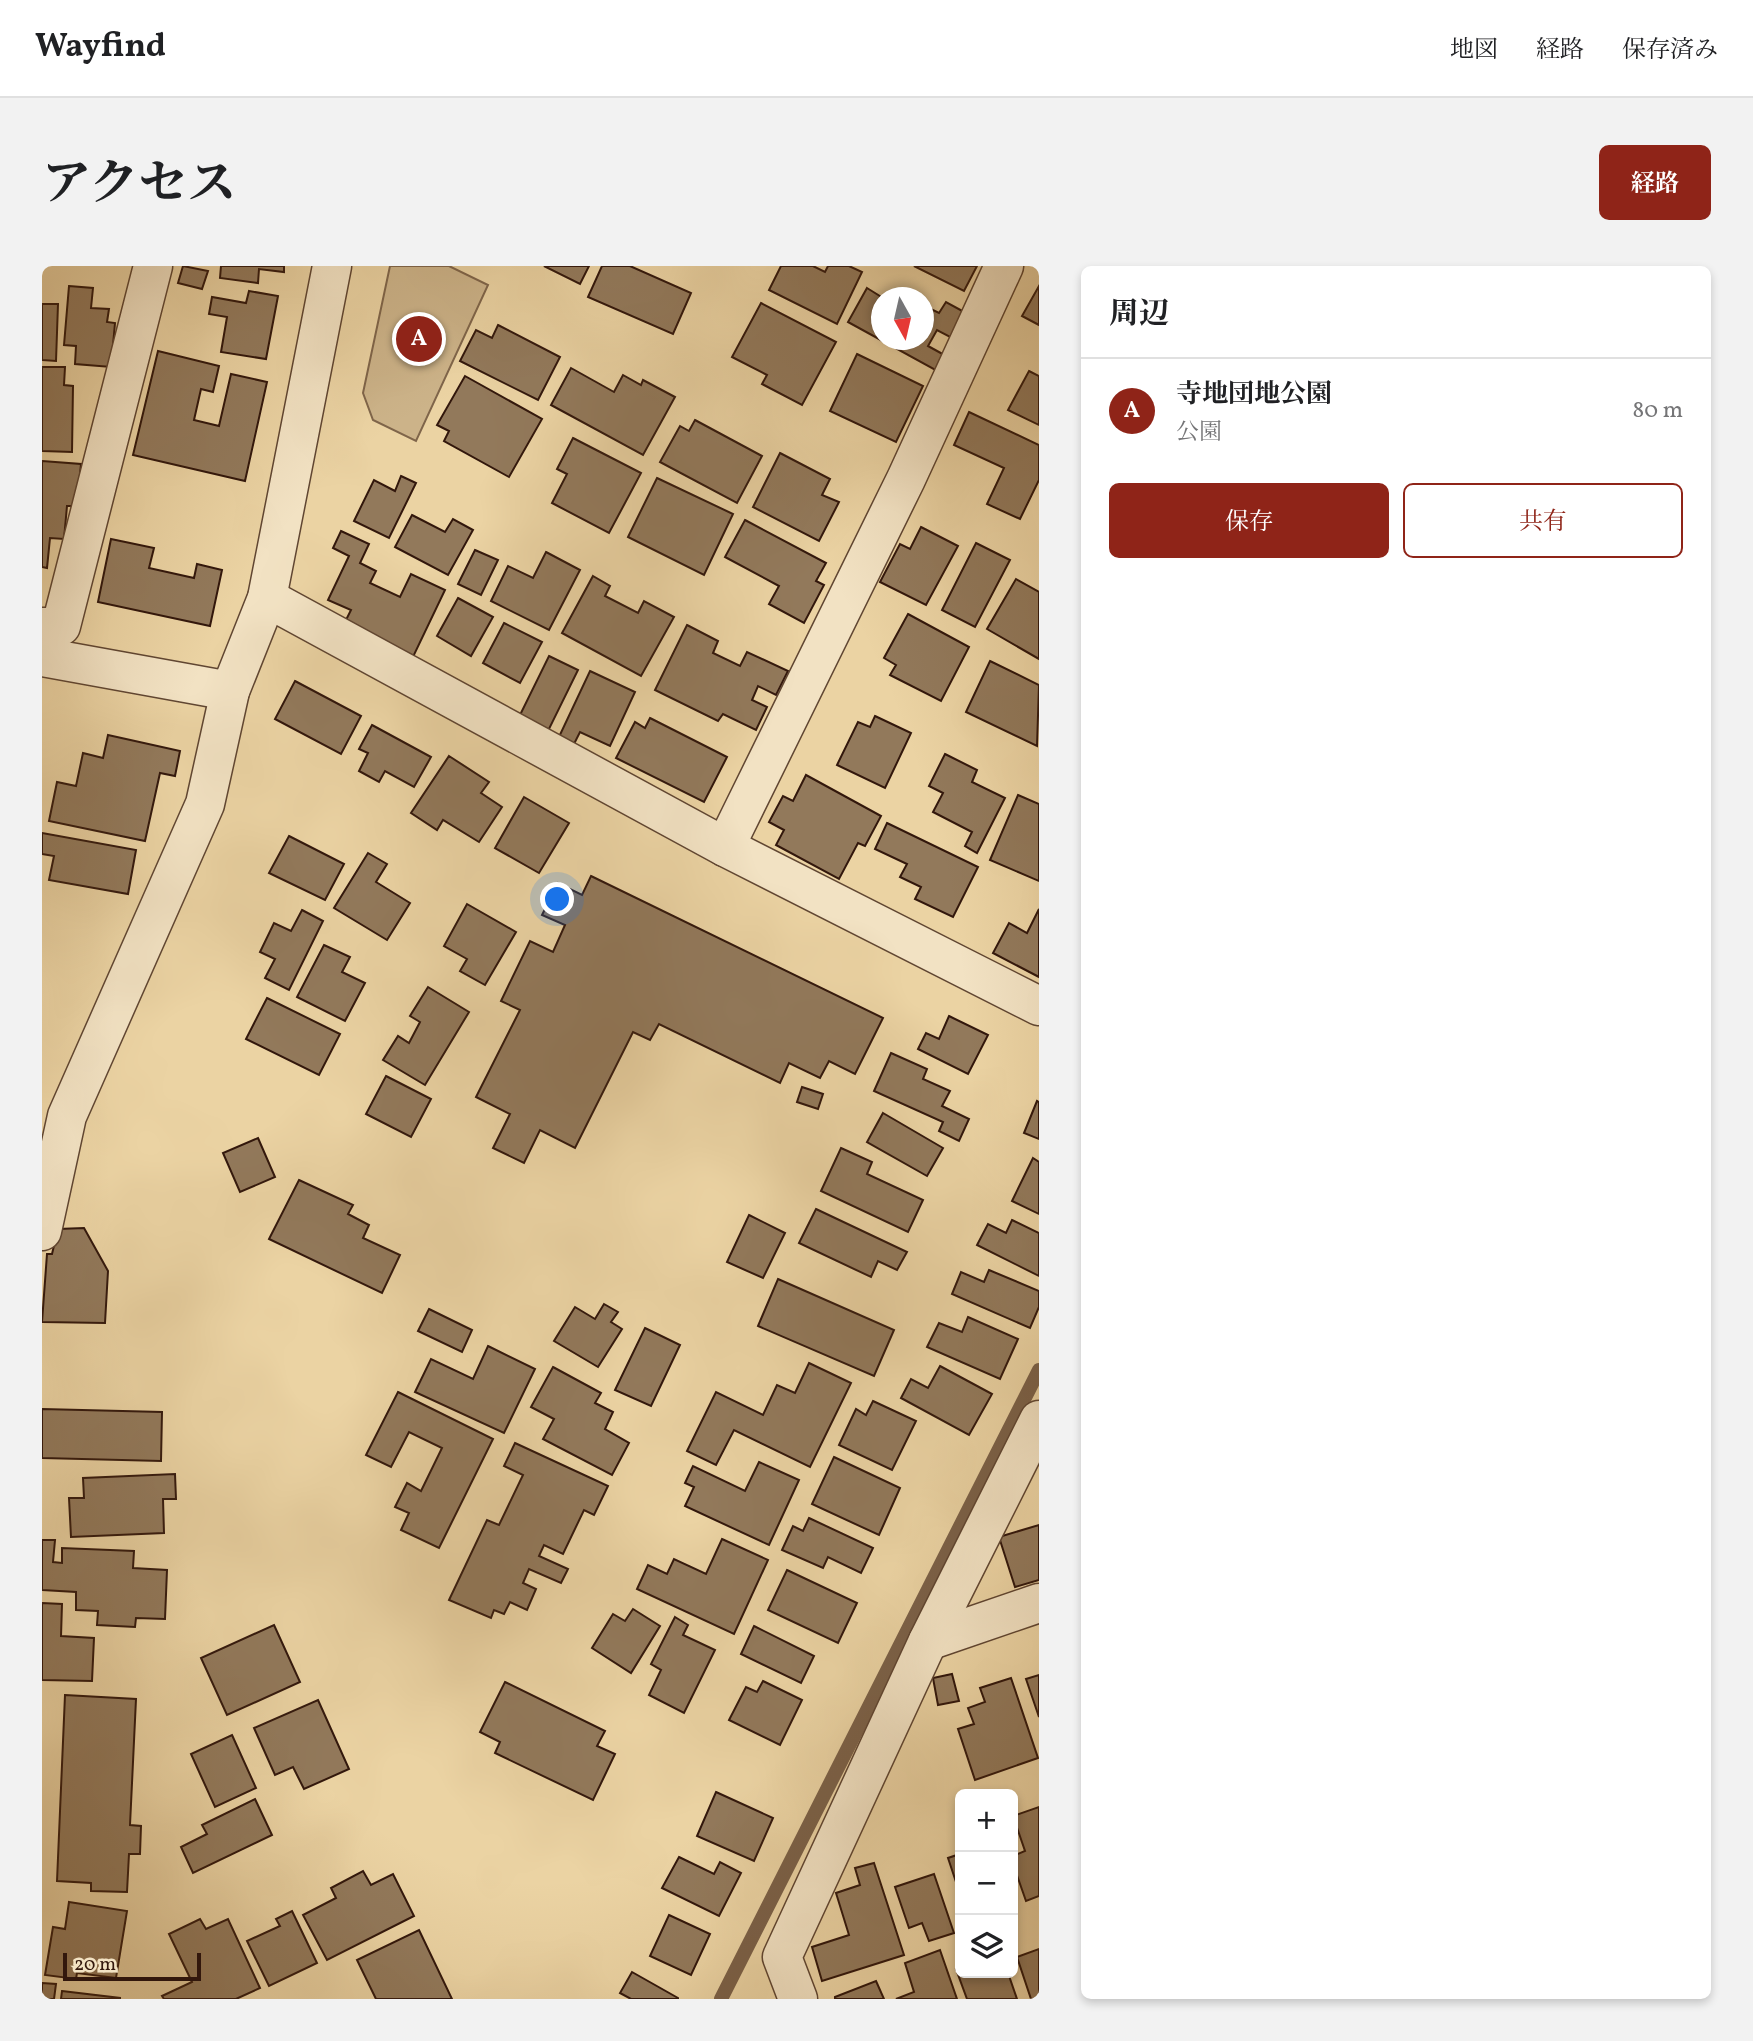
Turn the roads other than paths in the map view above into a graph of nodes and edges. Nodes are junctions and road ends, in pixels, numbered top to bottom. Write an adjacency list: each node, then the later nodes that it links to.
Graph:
1 (153, 266): 5 (street)
2 (332, 266): 4 (street)
3 (1004, 266): 8 (street)
4 (267, 598): 7 (street); 8 (street)
5 (42, 626)
6 (42, 657): 7 (street)
7 (230, 691): 10 (street)
8 (725, 847): 9 (street)
9 (1039, 1006)
10 (42, 1231)
11 (1039, 1420): 13 (street)
12 (1039, 1604): 13 (street)
13 (928, 1641): 14 (street)
14 (798, 1999)

